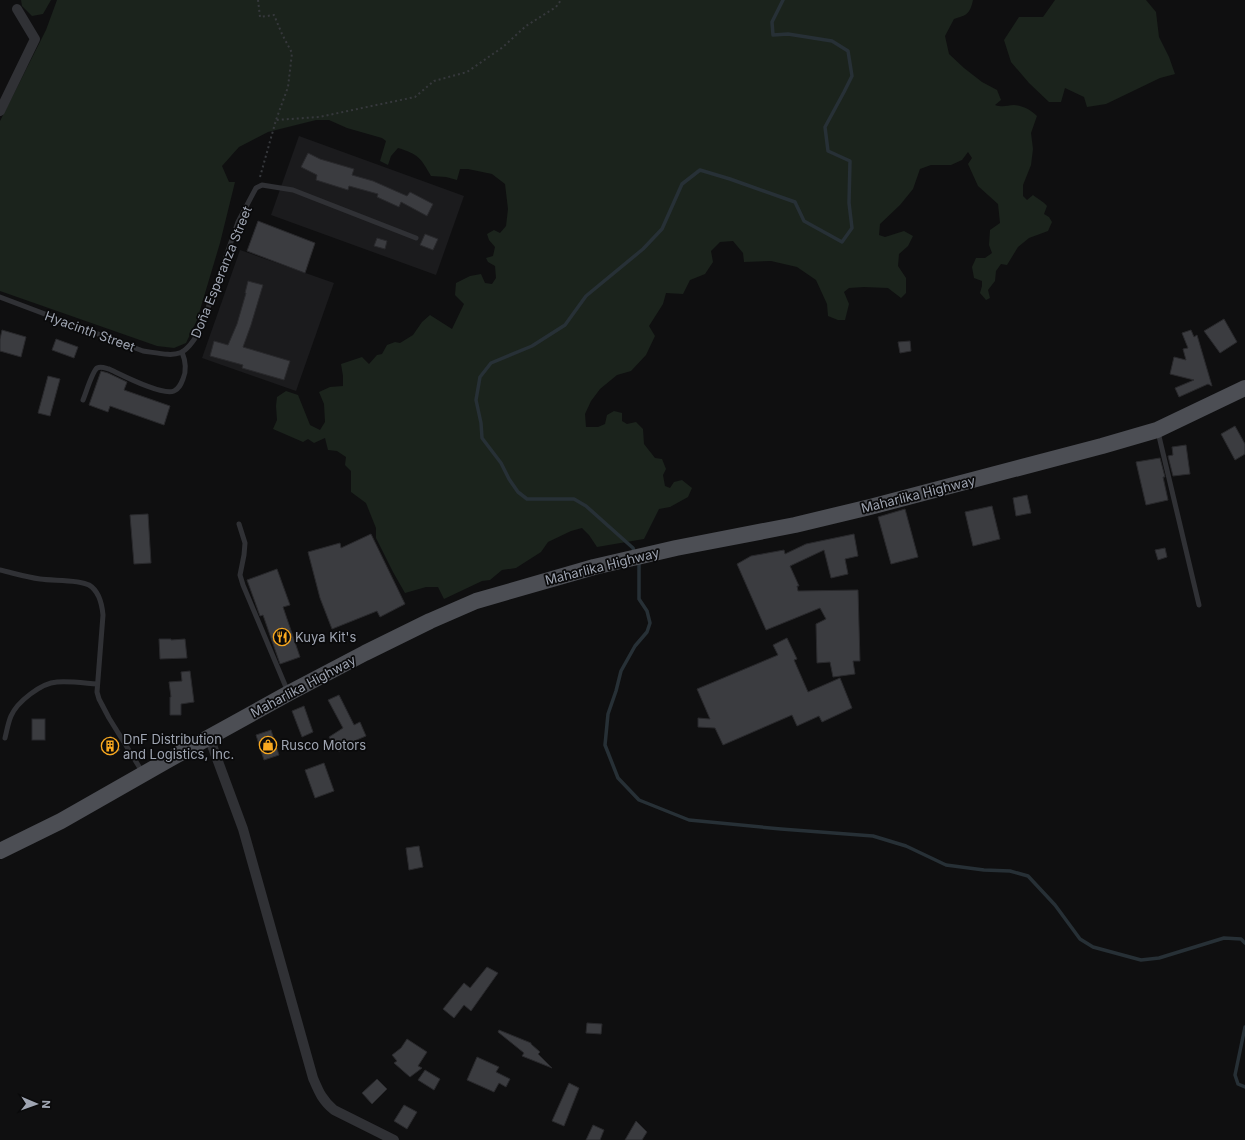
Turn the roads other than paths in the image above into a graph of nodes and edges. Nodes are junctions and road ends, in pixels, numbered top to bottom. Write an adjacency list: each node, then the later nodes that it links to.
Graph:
1 (17, 9): 2 (street)
2 (0, 111)
3 (416, 238): 5 (lane, Doña Esperanza Street)
4 (0, 297): 5 (lane, Hyacinth Street)
5 (182, 352): 7 (lane)
6 (1245, 388): 8 (main road, Maharlika Highway)
7 (83, 400)
8 (1157, 430): 11 (lane); 13 (main road, Maharlika Highway)
9 (238, 524): 13 (lane)
10 (0, 570): 12 (lane)
11 (1199, 605)
12 (98, 684): 15 (lane); 16 (lane)
13 (289, 693): 14 (main road, Maharlika Highway)
14 (209, 737): 16 (main road, Maharlika Highway); 18 (street)
15 (5, 738)
16 (144, 773): 17 (main road, Maharlika Highway)
17 (0, 851)
18 (394, 1140)

